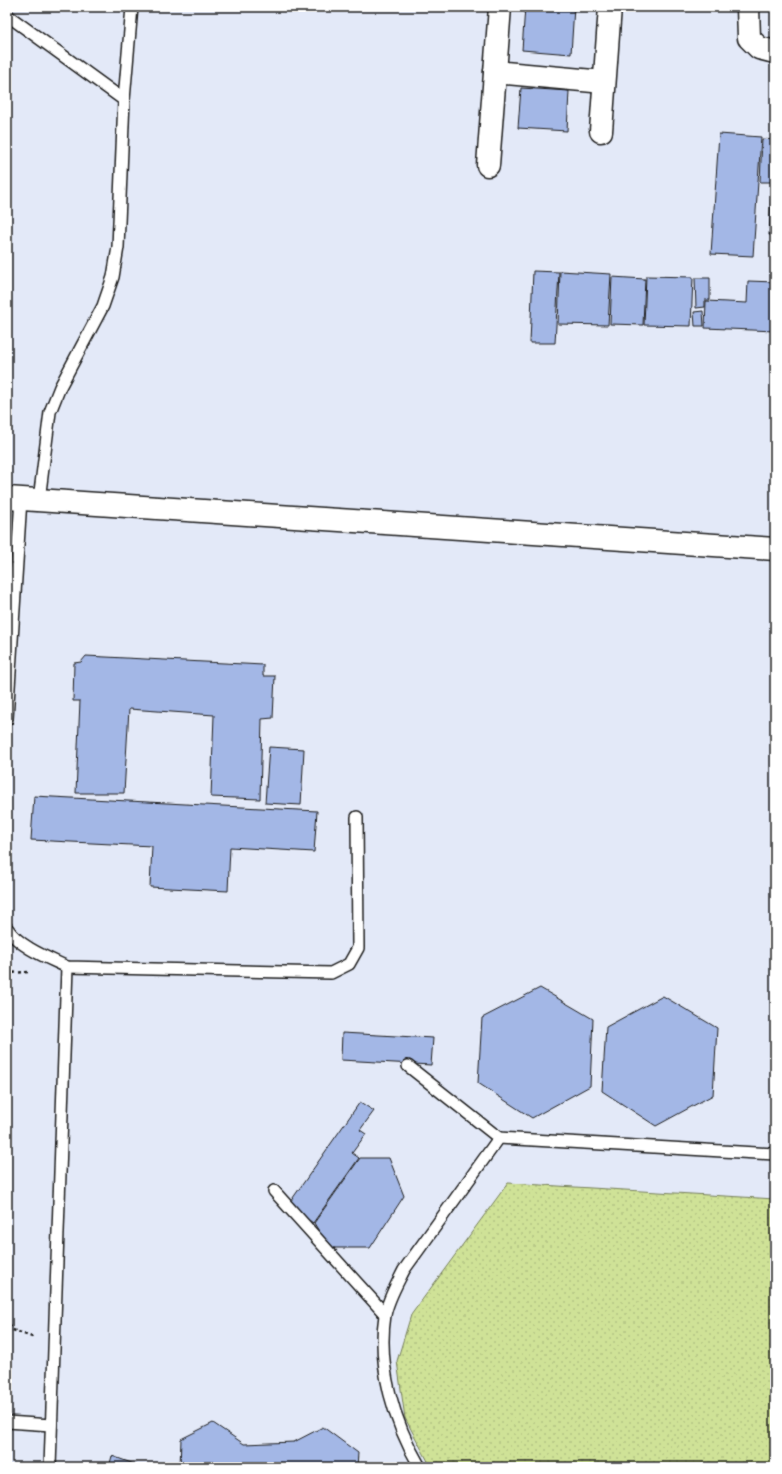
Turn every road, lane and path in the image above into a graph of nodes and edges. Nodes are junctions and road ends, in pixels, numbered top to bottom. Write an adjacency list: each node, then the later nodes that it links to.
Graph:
1 (132, 7): 9 (lane)
2 (500, 7): 7 (street)
3 (610, 7): 8 (street)
4 (748, 7): 6 (street)
5 (7, 15): 9 (lane)
6 (775, 52)
7 (495, 72): 8 (street); 11 (street)
8 (604, 82): 10 (street)
9 (124, 100): 12 (lane)
10 (601, 131)
11 (488, 165)
12 (22, 499): 13 (street); 14 (lane)
13 (775, 549)
14 (7, 719)
15 (357, 817): 17 (lane)
16 (7, 928): 17 (lane)
17 (67, 967): 26 (lane)
18 (408, 1066): 19 (lane)
19 (499, 1138): 20 (lane); 22 (lane)
20 (775, 1154)
21 (274, 1191): 22 (lane)
22 (385, 1314): 30 (lane)
23 (7, 1319): 25 (path)
24 (7, 1328): 25 (path)
25 (12, 1330): 26 (path)
26 (55, 1345): 28 (lane)
27 (7, 1422): 28 (lane)
28 (51, 1424): 29 (lane)
29 (50, 1467)
30 (420, 1467)

